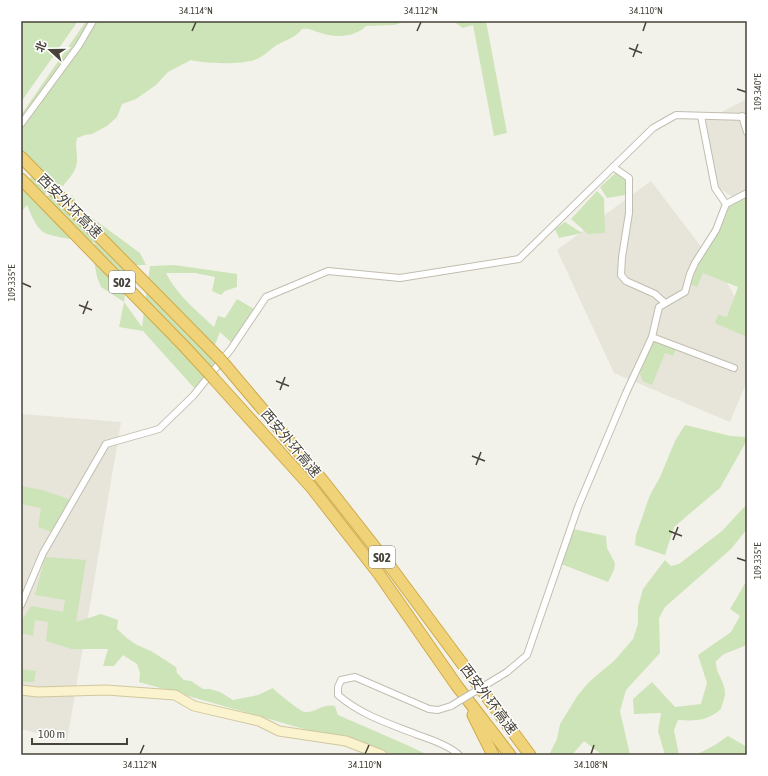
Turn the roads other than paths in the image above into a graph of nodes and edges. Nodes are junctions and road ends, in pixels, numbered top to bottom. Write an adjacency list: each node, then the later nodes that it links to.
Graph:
1 (93, 21): 4 (street)
2 (701, 116): 3 (street); 7 (street); 10 (street)
3 (745, 117): 5 (street)
4 (21, 124)
5 (747, 132)
6 (21, 156): 21 (highway, 西安外环高速 / S02)
7 (613, 167): 11 (street); 14 (street)
8 (21, 179): 15 (highway, 西安外环高速 / S02)
9 (747, 193): 10 (street)
10 (726, 204): 11 (street)
11 (665, 303): 12 (street)
12 (652, 337): 13 (street); 18 (street, bridge)
13 (734, 368)
14 (21, 605)
15 (458, 686): 19 (highway); 20 (highway, 西安外环高速 / S02)
16 (21, 690): 17 (main road)
17 (382, 755)
18 (459, 755)
19 (494, 755)
20 (510, 755)
21 (530, 755)

